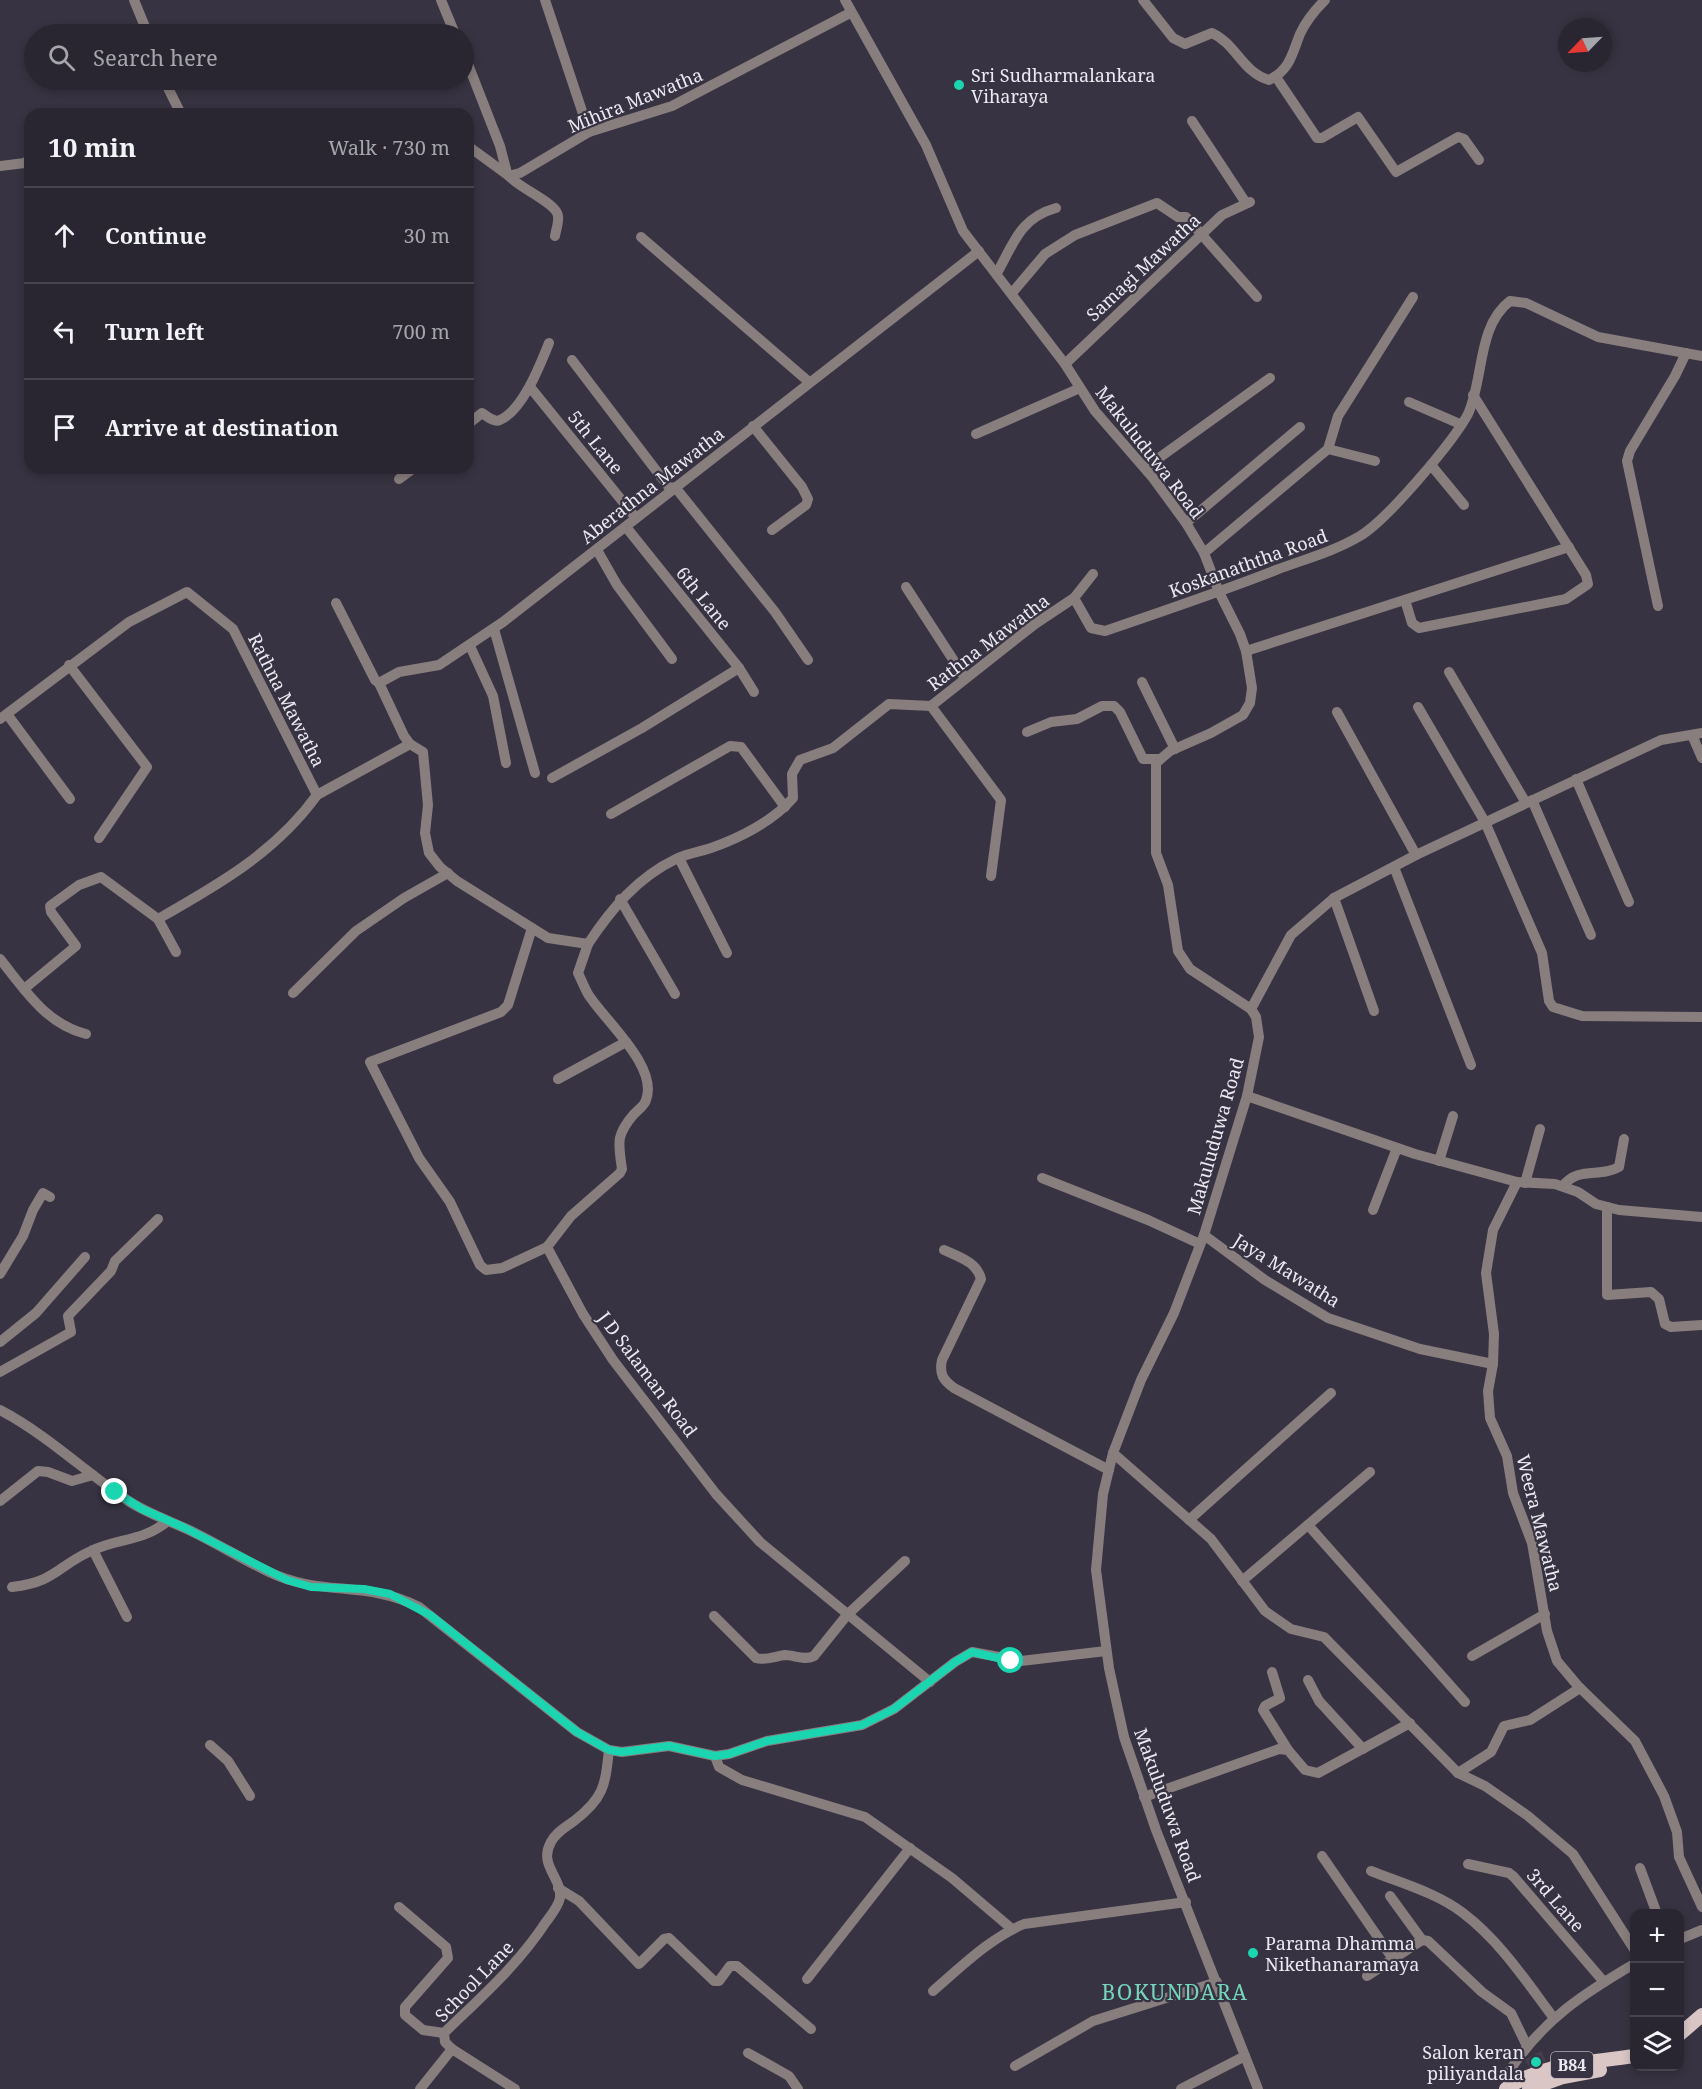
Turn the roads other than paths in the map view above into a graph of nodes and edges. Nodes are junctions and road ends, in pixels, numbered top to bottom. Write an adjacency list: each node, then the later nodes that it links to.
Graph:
1 (134, 0): 8 (street)
2 (441, 0): 9 (street)
3 (545, 0): 15 (street)
4 (845, 0): 7 (street, Makuluduwa Road)
5 (1143, 0): 10 (street)
6 (1325, 0): 10 (street)
7 (850, 13): 15 (street, Mihira Mawatha); 25 (street, Makuluduwa Road)
8 (144, 24)
9 (451, 24)
10 (1276, 77): 17 (street)
11 (474, 80): 20 (street)
12 (169, 90): 13 (street)
13 (178, 108)
14 (1192, 121): 22 (street, Samagi Mawatha)
15 (589, 132): 20 (street, Mihira Mawatha)
16 (474, 150): 20 (street)
17 (1479, 160)
18 (24, 164): 19 (street)
19 (0, 166)
20 (508, 174): 23 (street)
21 (1056, 208): 26 (street)
22 (1202, 234): 27 (street); 28 (street); 34 (street, Samagi Mawatha)
23 (555, 236)
24 (641, 237): 36 (street)
25 (979, 251): 26 (street, Makuluduwa Road); 36 (street, Aberathna Mawatha)
26 (997, 273): 27 (street, Makuluduwa Road)
27 (1012, 293): 34 (street, Makuluduwa Road)
28 (1257, 297)
29 (1413, 297): 46 (street)
30 (549, 343): 37 (street)
31 (1686, 353): 32 (street, Koskanaththa Road); 39 (street, Koskanaththa Road); 67 (street)
32 (1702, 356)
33 (572, 360): 52 (street)
34 (1065, 364): 38 (street, Makuluduwa Road)
35 (1270, 378): 49 (street)
36 (809, 382): 43 (street, Aberathna Mawatha)
37 (530, 387): 41 (street); 54 (street, 5th Lane)
38 (1080, 388): 45 (street); 49 (street, Makuluduwa Road)
39 (1473, 395): 42 (street, Koskanaththa Road); 58 (street)
40 (1409, 402): 42 (street)
41 (474, 419)
42 (1460, 424): 48 (street, Koskanaththa Road)
43 (753, 426): 52 (street, Aberathna Mawatha); 57 (street)
44 (1300, 427): 55 (street)
45 (976, 434)
46 (1328, 449): 47 (street); 60 (street)
47 (1376, 461)
48 (1431, 465): 53 (street); 63 (street, Koskanaththa Road)
49 (1145, 468): 55 (street, Makuluduwa Road)
50 (406, 474): 51 (street)
51 (399, 479)
52 (673, 489): 54 (street, Aberathna Mawatha); 72 (street)
53 (1464, 505)
54 (636, 518): 56 (street, Aberathna Mawatha)
55 (1186, 523): 60 (street, Makuluduwa Road)
56 (626, 527): 59 (street, Aberathna Mawatha); 74 (street, 6th Lane)
57 (772, 530)
58 (1569, 547): 65 (street); 65 (street)
59 (597, 550): 68 (street, Aberathna Mawatha); 71 (street)
60 (1204, 553): 63 (street, Makuluduwa Road)
61 (1093, 574): 64 (street, Rathna Mawatha)
62 (906, 587): 76 (street)
63 (1219, 592): 64 (street, Koskanaththa Road); 70 (street, Makuluduwa Road)
64 (1074, 598): 76 (street, Rathna Mawatha)
65 (1405, 600): 70 (street)
66 (336, 603): 78 (street)
67 (1658, 606)
68 (494, 629): 69 (street, Aberathna Mawatha); 91 (street)
69 (470, 646): 78 (street, Aberathna Mawatha); 90 (street)
70 (1246, 651): 87 (street, Makuluduwa Road)
71 (672, 659)
72 (808, 660)
73 (69, 665): 83 (street, Rathna Mawatha); 94 (street, Rathna Mawatha); 100 (street)
74 (739, 668): 79 (street, 6th Lane); 92 (street)
75 (1449, 672): 96 (street)
76 (965, 678): 80 (street, Rathna Mawatha)
77 (1142, 682): 87 (street)
78 (379, 683): 86 (street)
79 (754, 692)
80 (932, 705): 97 (street, Rathna Mawatha); 105 (street)
81 (1418, 707): 99 (street)
82 (1337, 712): 101 (street)
83 (3, 717): 95 (street)
84 (1027, 732): 89 (street)
85 (1697, 734): 88 (street); 93 (street)
86 (407, 740): 94 (street); 104 (street)
87 (1175, 749): 89 (street, Makuluduwa Road)
88 (1702, 758)
89 (1159, 759): 119 (street)
90 (506, 763)
91 (536, 773)
92 (552, 778)
93 (1576, 779): 96 (street); 108 (street)
94 (317, 795): 109 (street, Rathna Mawatha)
95 (70, 799)
96 (1529, 801): 99 (street); 111 (street)
97 (785, 807): 98 (street); 102 (street)
98 (611, 814)
99 (1485, 822): 101 (street); 121 (street)
100 (99, 838)
101 (1416, 855): 103 (street)
102 (679, 858): 107 (street); 114 (street)
103 (1394, 867): 106 (street); 124 (street)
104 (448, 873): 110 (street); 117 (street)
105 (991, 876)
106 (1334, 898): 119 (street); 120 (street)
107 (620, 899): 112 (street); 118 (street)
108 (1629, 902)
109 (158, 919): 113 (street); 116 (street)
110 (532, 928): 112 (street); 141 (street)
111 (1591, 935)
112 (588, 944): 123 (street)
113 (176, 952)
114 (726, 954)
115 (0, 959): 116 (street)
116 (24, 989): 122 (street)
117 (293, 993)
118 (675, 994)
119 (1251, 1009): 126 (street, Makuluduwa Road)
120 (1374, 1011)
121 (1702, 1017)
122 (87, 1034)
123 (626, 1042): 125 (street); 141 (street)
124 (1472, 1065)
125 (558, 1079)
126 (1247, 1096): 130 (street); 140 (street, Makuluduwa Road)
127 (1453, 1116): 131 (street)
128 (1540, 1129): 133 (street, Weera Mawatha)
129 (1624, 1139): 134 (street)
130 (1397, 1148): 131 (street); 137 (street)
131 (1439, 1161): 133 (street)
132 (1042, 1178): 140 (street, Jaya Mawatha)
133 (1521, 1182): 134 (street); 147 (street, Weera Mawatha)
134 (1563, 1186): 136 (street)
135 (50, 1197): 144 (street)
136 (1608, 1207): 138 (street); 145 (street)
137 (1373, 1210)
138 (1702, 1217)
139 (158, 1219): 148 (street)
140 (1202, 1240): 147 (street, Jaya Mawatha); 151 (street, Makuluduwa Road)
141 (547, 1247): 165 (street, J D Salaman Road)
142 (944, 1250): 152 (street)
143 (85, 1257): 146 (street)
144 (0, 1274)
145 (1702, 1325)
146 (0, 1342)
147 (1494, 1364): 163 (street, Weera Mawatha)
148 (0, 1372)
149 (1331, 1393): 156 (street)
150 (0, 1410): 154 (street)
151 (1113, 1453): 152 (street, Makuluduwa Road); 156 (street)
152 (1108, 1470): 167 (street, Makuluduwa Road)
153 (1370, 1472): 158 (street)
154 (93, 1475): 155 (street); 157 (street)
155 (0, 1501)
156 (1189, 1520): 161 (street)
157 (168, 1521): 159 (street); 177 (street)
158 (1308, 1525): 161 (street); 173 (street)
159 (93, 1550): 162 (street); 166 (street)
160 (905, 1561): 165 (street)
161 (1242, 1581): 174 (street)
162 (12, 1587)
163 (1545, 1614): 168 (street); 172 (street, Weera Mawatha)
164 (714, 1616): 165 (street)
165 (847, 1616): 171 (street, J D Salaman Road)
166 (127, 1617)
167 (1106, 1650): 171 (street); 182 (street, Makuluduwa Road)
168 (1472, 1656)
169 (1272, 1672): 178 (street)
170 (1308, 1680): 176 (street)
171 (930, 1682): 179 (street)
172 (1580, 1688): 180 (street); 192 (street, Weera Mawatha)
173 (1465, 1702)
174 (1410, 1723): 176 (street); 180 (street)
175 (210, 1744): 181 (street)
176 (1363, 1749): 178 (street)
177 (609, 1750): 179 (street); 188 (street)
178 (1288, 1750): 182 (street)
179 (715, 1756): 183 (street)
180 (1458, 1773): 198 (street)
181 (250, 1796)
182 (1144, 1797): 190 (street, Makuluduwa Road)
183 (910, 1848): 194 (street); 202 (street)
184 (1322, 1856): 199 (street)
185 (1468, 1864): 204 (street, 3rd Lane)
186 (1640, 1868): 193 (street)
187 (1371, 1871): 207 (street)
188 (558, 1888): 209 (street); 211 (street, School Lane)
189 (1390, 1896): 197 (street)
190 (1186, 1902): 194 (street); 203 (street, Makuluduwa Road)
191 (399, 1906): 211 (street)
192 (1702, 1907)
193 (1655, 1909)
194 (1012, 1929): 205 (street)
195 (1702, 1930): 196 (street)
196 (1684, 1937)
197 (1422, 1940): 199 (street); 213 (street)
198 (1630, 1941)
199 (1393, 1959): 201 (street)
200 (1630, 1967): 204 (street)
201 (1367, 1976)
202 (807, 1979)
203 (1217, 1982): 216 (street, Makuluduwa Road); 219 (street)
204 (1604, 1982): 207 (street)
205 (933, 1991)
206 (1702, 2015): 210 (main road)
207 (1553, 2017): 213 (street)
208 (1702, 2027): 212 (main road)
209 (811, 2029)
210 (1684, 2031)
211 (444, 2033): 214 (street, School Lane)
212 (1684, 2042)
213 (1527, 2046): 220 (street)
214 (452, 2049): 221 (street); 222 (street, School Lane)
215 (748, 2053): 223 (street)
216 (1245, 2056): 224 (street); 225 (street, Makuluduwa Road)
217 (1630, 2057): 220 (main road, B84)
218 (1630, 2065): 226 (main road, B84)
219 (1015, 2066)
220 (1511, 2087)
221 (420, 2089)
222 (515, 2089)
223 (798, 2089)
224 (1181, 2089)
225 (1258, 2089)
226 (1529, 2089)

